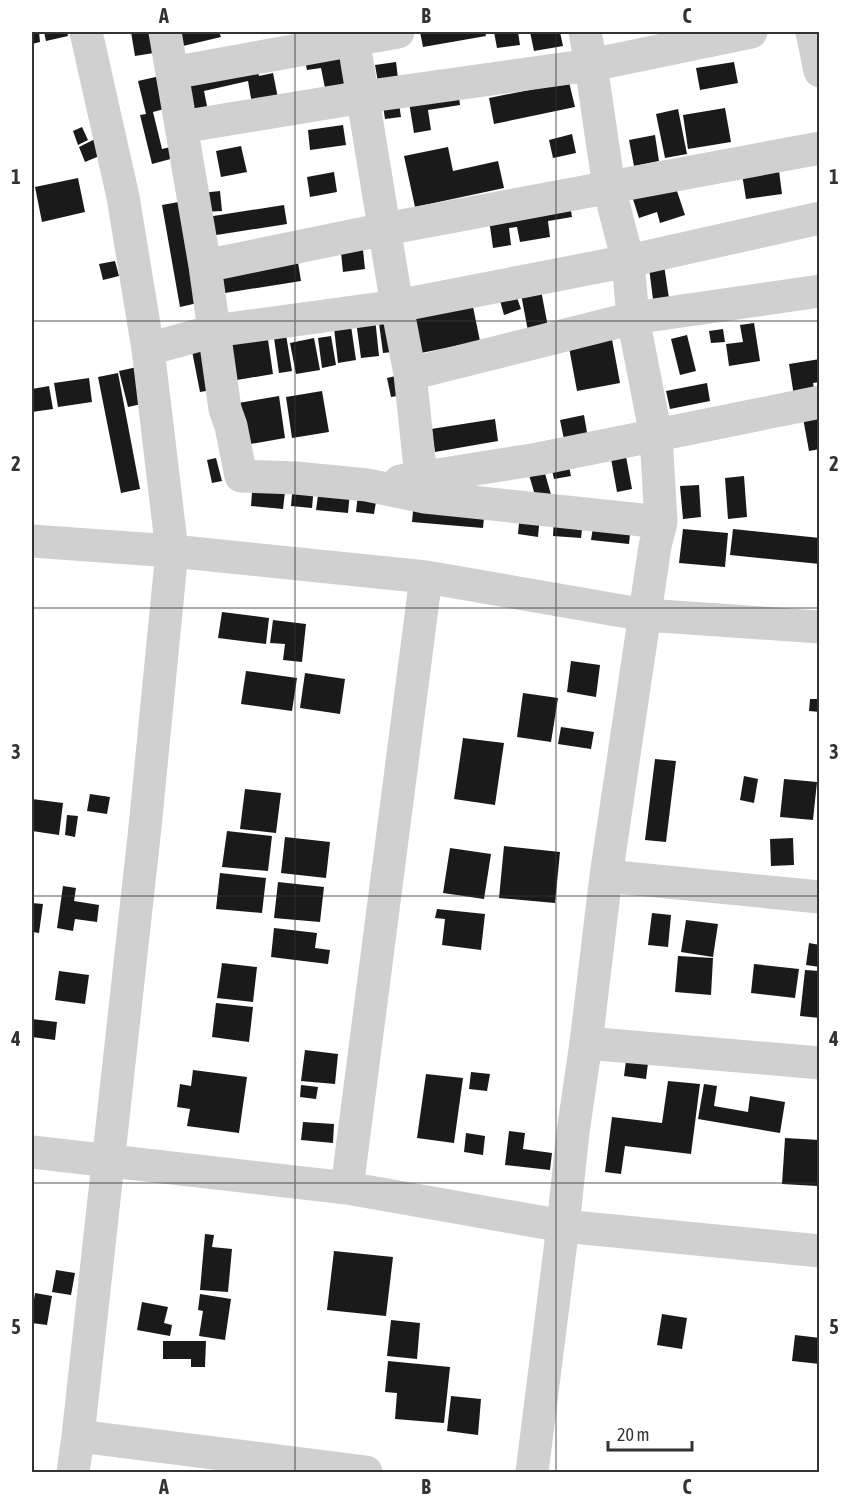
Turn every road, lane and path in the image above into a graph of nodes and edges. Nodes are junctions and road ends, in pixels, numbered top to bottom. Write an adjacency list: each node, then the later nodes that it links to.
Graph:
1 (86, 32): 23 (street)
2 (165, 32): 10 (street)
3 (398, 32): 7 (street)
4 (585, 32): 8 (street)
5 (751, 32): 8 (street)
6 (812, 32): 9 (street)
7 (352, 36): 10 (street); 11 (street)
8 (591, 65): 11 (street); 14 (street)
9 (819, 71)
10 (172, 73): 12 (street)
11 (363, 97): 12 (street); 16 (street)
12 (181, 127): 18 (street)
13 (819, 148): 14 (street)
14 (609, 188): 16 (street); 17 (street)
15 (819, 218): 17 (street)
16 (385, 229): 18 (street); 20 (street)
17 (628, 261): 20 (street); 21 (street)
18 (205, 266): 22 (street)
19 (819, 291): 21 (street)
20 (397, 306): 22 (street); 24 (street)
21 (633, 318): 24 (street); 26 (street)
22 (214, 331): 23 (street); 27 (street)
23 (148, 349): 30 (street)
24 (410, 374): 27 (street)
25 (819, 402): 26 (street)
26 (656, 436): 27 (street); 28 (street)
27 (423, 487): 28 (street)
28 (661, 522): 32 (street)
29 (32, 541): 30 (street)
30 (172, 551): 31 (street); 39 (street)
31 (426, 578): 32 (street); 40 (street)
32 (645, 615): 33 (street); 34 (street)
33 (819, 627)
34 (606, 876): 35 (street); 36 (street)
35 (819, 897)
36 (586, 1042): 37 (street); 41 (street)
37 (819, 1064)
38 (32, 1152): 39 (street)
39 (108, 1161): 40 (street); 43 (street)
40 (347, 1188): 41 (street)
41 (563, 1226): 42 (street); 46 (street)
42 (819, 1251)
43 (78, 1436): 44 (street); 45 (street)
44 (73, 1473)
45 (366, 1473)
46 (532, 1473)

